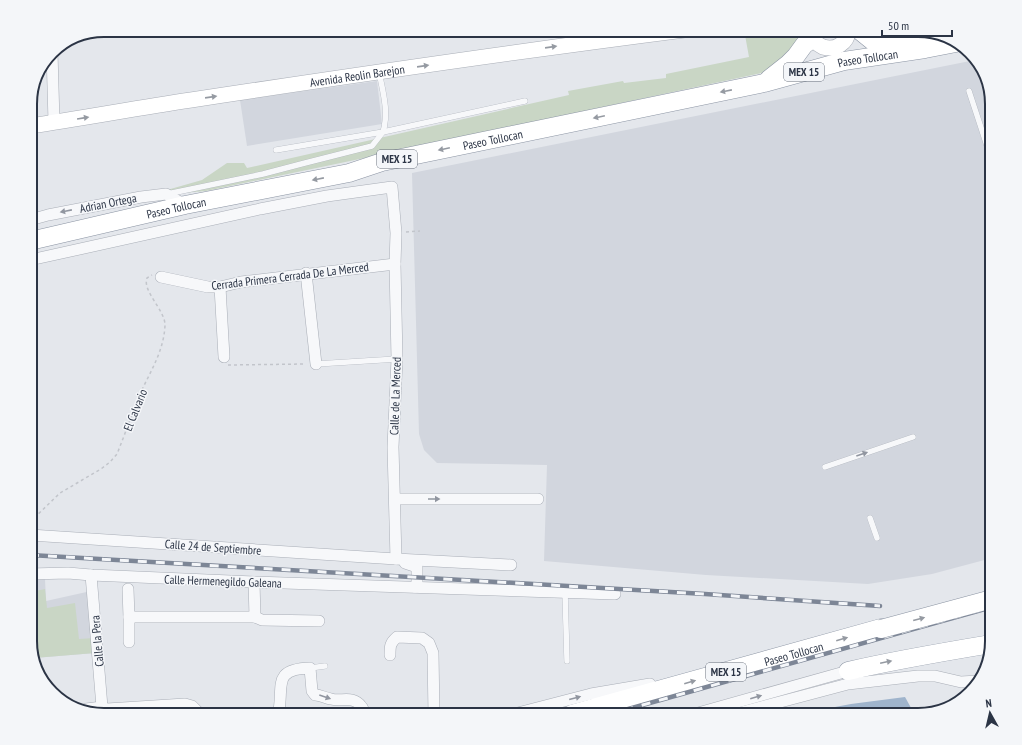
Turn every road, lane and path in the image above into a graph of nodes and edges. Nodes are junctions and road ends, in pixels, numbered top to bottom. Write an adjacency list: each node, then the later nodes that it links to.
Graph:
1 (630, 37): 11 (main road, Avenida Reolin Barejon, one-way to 1)
2 (809, 37): 12 (highway)
3 (813, 37): 9 (main road)
4 (849, 37): 9 (main road)
5 (866, 37): 8 (highway)
6 (928, 42): 7 (highway, Paseo Tollocan / MEX 15); 8 (highway); 9 (highway, Paseo Tollocan / MEX 15)
7 (943, 43)
8 (880, 47): 9 (street)
9 (839, 51): 12 (highway, Paseo Tollocan / MEX 15)
10 (52, 62): 15 (street)
11 (379, 72): 15 (main road, Avenida Reolin Barejon, one-way to 11); 17 (lane)
12 (764, 83): 21 (highway, Paseo Tollocan / MEX 15, one-way to 21)
13 (970, 91): 18 (lane)
14 (525, 101): 17 (lane)
15 (54, 122): 16 (main road, Avenida Reolin Barejon)
16 (37, 125)
17 (383, 132): 19 (lane); 20 (lane)
18 (985, 139)
19 (276, 150)
20 (166, 194): 21 (street); 22 (street, Adrian Ortega, one-way to 22)
21 (185, 205): 25 (highway, Paseo Tollocan / MEX 15)
22 (37, 218)
23 (420, 231): 24 (path)
24 (396, 232): 26 (street, Calle de La Merced); 27 (street, Calle de La Merced)
25 (37, 239)
26 (37, 258)
27 (395, 264): 28 (street, Cerrada Primera Cerrada De La Merced); 32 (street, Calle de La Merced)
28 (306, 274): 30 (street, Cerrada Primera Cerrada De La Merced); 33 (street)
29 (161, 277): 30 (street, Cerrada Primera Cerrada De La Merced); 38 (path, El Calvario)
30 (220, 287): 31 (street)
31 (224, 357): 33 (path)
32 (396, 359): 33 (lane); 36 (street, Calle de La Merced)
33 (316, 364)
34 (913, 437): 35 (lane, one-way to 34)
35 (825, 467)
36 (395, 498): 37 (street, one-way to 37); 42 (street, Calle de La Merced)
37 (538, 499)
38 (37, 515)
39 (870, 518): 41 (lane)
40 (37, 535): 42 (street, Calle 24 de Septiembre)
41 (877, 538)
42 (396, 559): 43 (street, Calle 24 de Septiembre); 47 (street)
43 (511, 565)
44 (37, 574): 45 (street, Calle Hermenegildo Galeana)
45 (91, 575): 46 (street, Calle Hermenegildo Galeana); 65 (street, Calle la Pera)
46 (254, 582): 47 (street, Calle Hermenegildo Galeana); 53 (street)
47 (415, 587): 49 (street, Calle Hermenegildo Galeana)
48 (128, 590): 52 (street)
49 (565, 592): 50 (street, Calle Hermenegildo Galeana); 59 (lane)
50 (615, 594)
51 (985, 601): 55 (highway, Paseo Tollocan / MEX 15, one-way to 51, bridge)
52 (129, 617): 53 (street); 56 (street)
53 (255, 617): 54 (street)
54 (319, 621)
55 (881, 629): 64 (highway, Paseo Tollocan / MEX 15, one-way to 55)
56 (129, 642)
57 (985, 645): 62 (highway, one-way to 57)
58 (390, 655): 71 (street)
59 (567, 661)
60 (325, 666): 61 (lane)
61 (310, 668): 69 (street); 70 (street, one-way to 70)
62 (848, 671): 74 (street, one-way to 62)
63 (971, 682): 75 (street)
64 (670, 687): 72 (street, one-way to 64); 73 (highway, Paseo Tollocan / MEX 15)
65 (102, 707): 66 (street)
66 (98, 708)
67 (123, 708): 68 (street)
68 (194, 708)
69 (279, 708)
70 (362, 708)
71 (434, 708)
72 (537, 708)
73 (596, 708)
74 (716, 708)
75 (757, 708)

